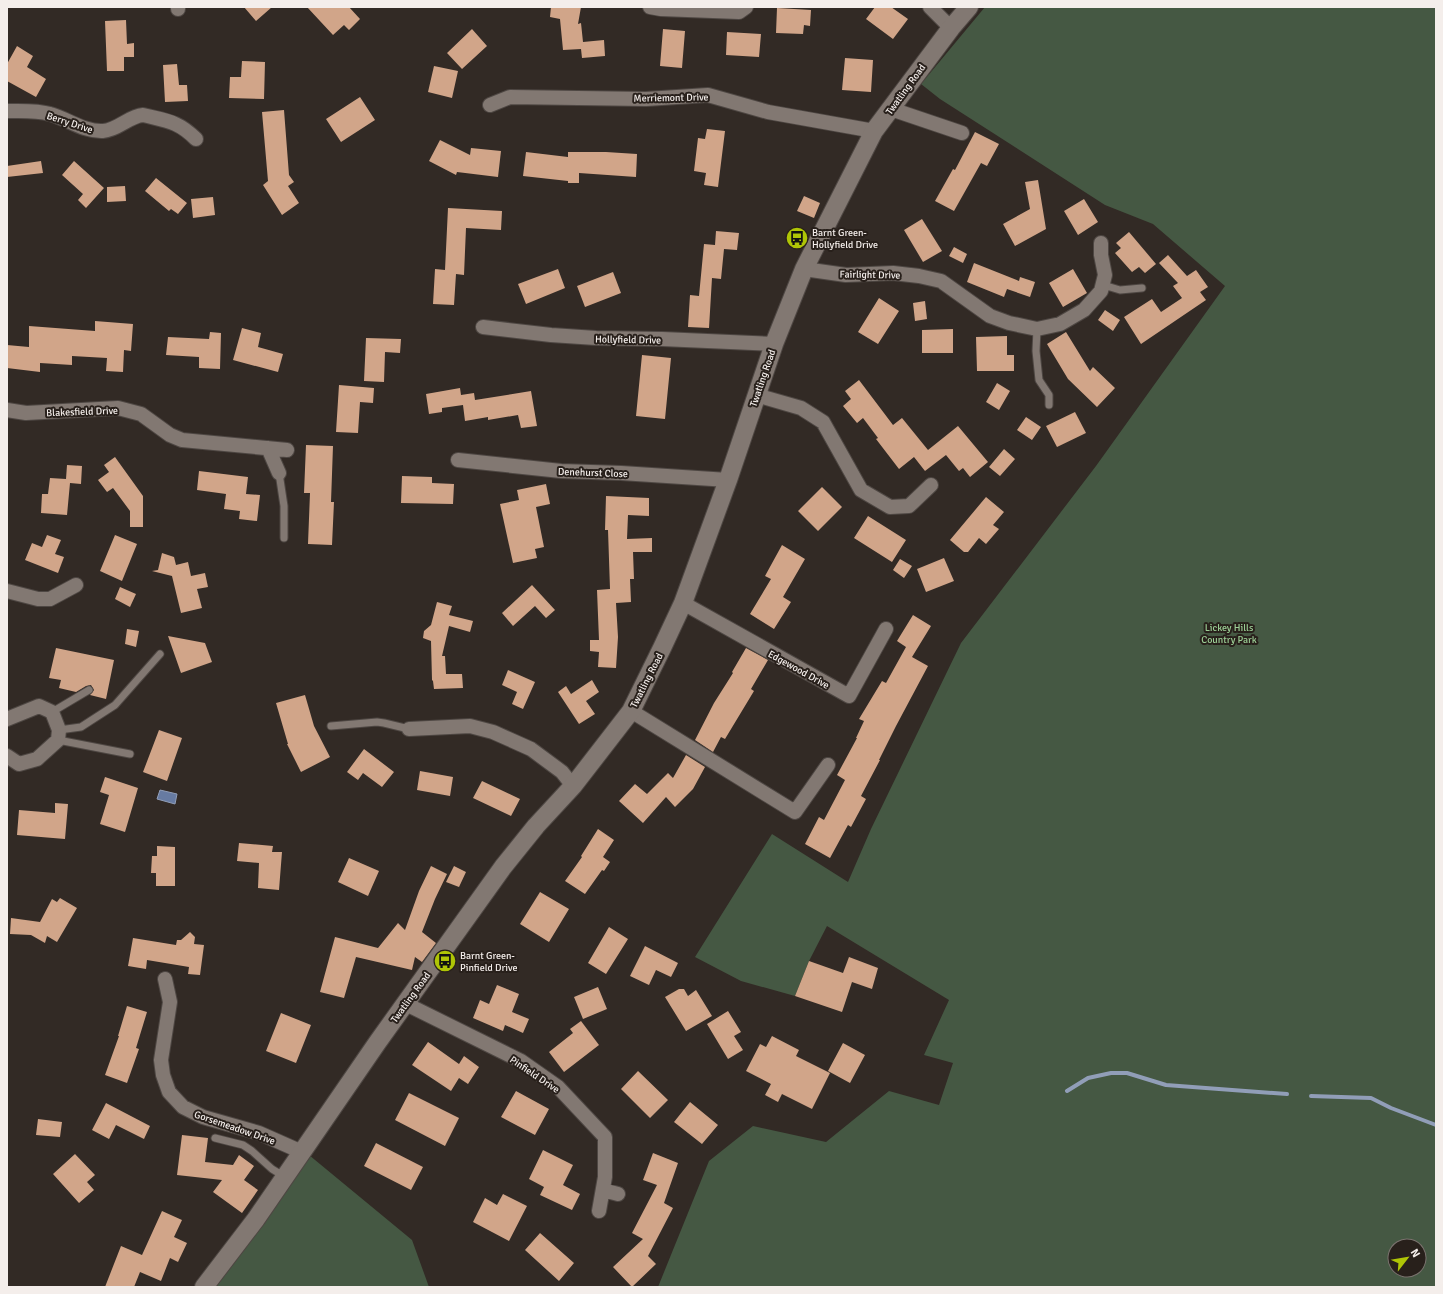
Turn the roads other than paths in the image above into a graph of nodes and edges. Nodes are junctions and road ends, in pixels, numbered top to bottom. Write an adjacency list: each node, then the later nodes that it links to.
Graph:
1 (650, 7): 2 (street)
2 (746, 7)
3 (930, 7): 5 (street)
4 (969, 7): 5 (street, Twatling Road)
5 (951, 28): 7 (street, Twatling Road)
6 (490, 105): 9 (street, Merriemont Drive)
7 (891, 109): 9 (street, Twatling Road); 10 (street)
8 (7, 111): 11 (street, Berry Drive)
9 (874, 131): 13 (street, Twatling Road)
10 (962, 134)
11 (196, 139)
12 (1101, 242): 14 (street)
13 (804, 269): 17 (street, Fairlight Drive); 18 (street, Twatling Road)
14 (1102, 286): 15 (lane); 17 (street, Fairlight Drive)
15 (1142, 288)
16 (483, 327): 18 (street, Hollyfield Drive)
17 (1036, 329): 20 (lane)
18 (774, 344): 19 (street, Twatling Road)
19 (756, 395): 26 (street, Twatling Road); 27 (street)
20 (1049, 405)
21 (7, 410): 22 (street, Blakesfield Drive)
22 (268, 448): 23 (street, Blakesfield Drive); 25 (street)
23 (287, 450)
24 (458, 460): 26 (street, Denehurst Close)
25 (279, 473): 28 (lane)
26 (728, 480): 31 (street, Twatling Road)
27 (930, 485)
28 (284, 538)
29 (76, 585): 30 (street)
30 (7, 591)
31 (683, 603): 32 (street, Edgewood Drive); 35 (street, Twatling Road)
32 (886, 629)
33 (160, 654): 40 (lane)
34 (89, 690): 36 (lane)
35 (631, 710): 43 (street); 44 (street, Twatling Road)
36 (52, 712): 37 (street); 40 (street)
37 (7, 719)
38 (331, 726): 39 (lane)
39 (409, 729): 44 (street)
40 (58, 735): 41 (lane); 42 (street)
41 (130, 754)
42 (7, 756)
43 (828, 765)
44 (573, 786): 46 (street, Twatling Road)
45 (165, 979): 48 (street, Gorsemeadow Drive)
46 (406, 1004): 48 (street, Twatling Road); 50 (street, Pinfield Drive)
47 (215, 1138): 49 (lane)
48 (302, 1152): 49 (street, Twatling Road)
49 (285, 1177): 53 (street, Twatling Road)
50 (603, 1190): 51 (street); 52 (street, Pinfield Drive)
51 (618, 1194)
52 (599, 1210)
53 (204, 1287)

